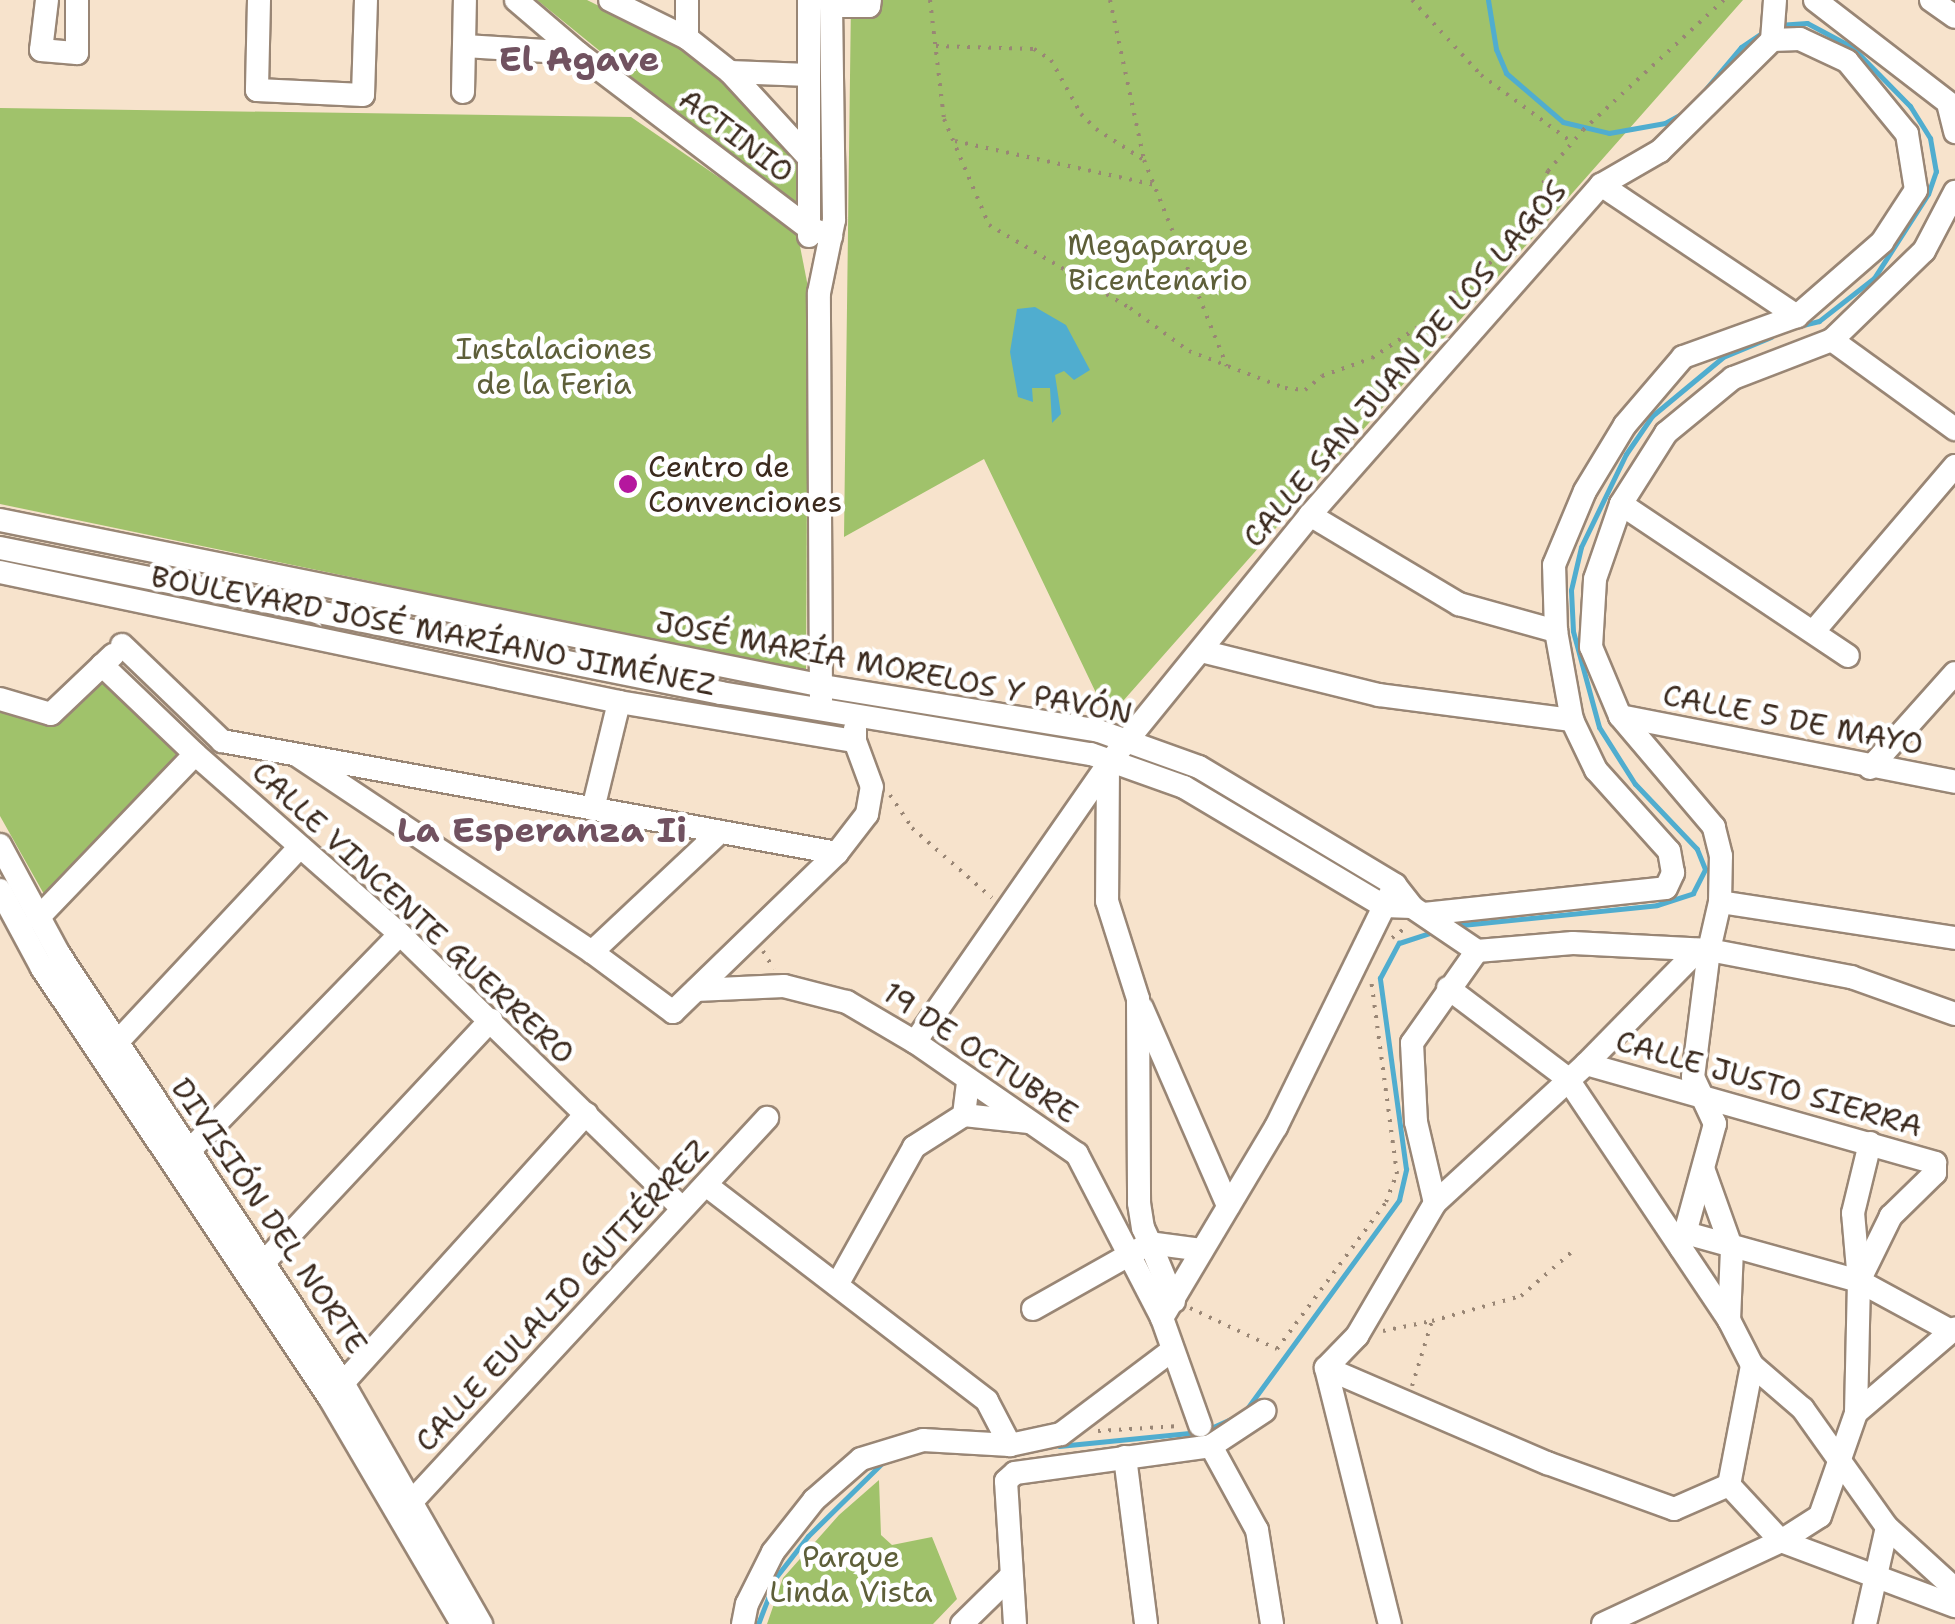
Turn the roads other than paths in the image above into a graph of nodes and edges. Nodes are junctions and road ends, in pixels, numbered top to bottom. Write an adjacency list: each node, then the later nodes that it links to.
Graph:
1 (47, 0): 2 (street)
2 (77, 0)
3 (259, 0): 4 (street)
4 (366, 0)
5 (465, 0): 16 (street)
6 (516, 0): 17 (street, ACTINIO)
7 (610, 0): 15 (street)
8 (687, 0): 15 (street)
9 (870, 0): 12 (street)
10 (1815, 0): 21 (street)
11 (1932, 0): 13 (street)
12 (824, 2): 19 (street); 27 (street)
13 (1955, 17)
14 (1773, 21): 24 (street, CALLE SAN JUAN DE LOS LAGOS); 29 (street)
15 (687, 38): 18 (street)
16 (464, 46): 17 (street); 20 (street)
17 (578, 53): 26 (street, ACTINIO)
18 (730, 72): 19 (street); 23 (street)
19 (809, 76): 23 (street)
20 (464, 92)
21 (1951, 105): 22 (street)
22 (1955, 132)
23 (809, 158): 26 (street)
24 (1601, 185): 29 (street); 34 (street, CALLE SAN JUAN DE LOS LAGOS)
25 (1955, 192): 30 (street)
26 (806, 228): 27 (street, ACTINIO); 28 (street)
27 (831, 236): 28 (street)
28 (820, 274): 47 (street)
29 (1797, 316): 39 (street)
30 (1832, 340): 31 (street); 33 (street)
31 (1955, 429)
32 (1955, 466): 40 (street)
33 (1621, 504): 40 (street); 51 (street)
34 (1310, 515): 39 (street); 42 (street, CALLE SAN JUAN DE LOS LAGOS)
35 (0, 520): 47 (street, JOSÉ MARÍA MORELOS Y PAVÓN)
36 (0, 548): 47 (street, JOSÉ MARÍA MORELOS Y PAVÓN)
37 (0, 572): 38 (street, BOULEVARD JOSÉ MARÍANO JIMÉNEZ)
38 (128, 601): 41 (street); 49 (street, BOULEVARD JOSÉ MARÍANO JIMÉNEZ)
39 (1556, 631): 52 (street)
40 (1814, 631): 43 (street)
41 (122, 645): 44 (street); 56 (street)
42 (1201, 651): 52 (street); 54 (street, CALLE SAN JUAN DE LOS LAGOS)
43 (1848, 656)
44 (102, 665): 48 (street); 55 (street, CALLE VINCENTE GUERRERO)
45 (1955, 672): 58 (street)
46 (859, 690): 47 (street, JOSÉ MARÍA MORELOS Y PAVÓN); 50 (street); 54 (street, JOSÉ MARÍA MORELOS Y PAVÓN)
47 (821, 698): 50 (street, JOSÉ MARÍA MORELOS Y PAVÓN)
48 (0, 699)
49 (619, 702): 53 (street, BOULEVARD JOSÉ MARÍANO JIMÉNEZ); 60 (street)
50 (856, 716): 53 (street); 57 (street, JOSÉ MARÍA MORELOS Y PAVÓN)
51 (1620, 716): 58 (street, CALLE 5 DE MAYO); 67 (street)
52 (1572, 720): 68 (street, JOSÉ MARÍA MORELOS Y PAVÓN)
53 (855, 741): 64 (street)
54 (1129, 741): 57 (street, CALLE SAN JUAN DE LOS LAGOS); 66 (street, JOSÉ MARÍA MORELOS Y PAVÓN)
55 (195, 754): 63 (street, CALLE VINCENTE GUERRERO); 69 (street)
56 (298, 756): 60 (street); 74 (street)
57 (1110, 762): 66 (street, JOSÉ MARÍA MORELOS Y PAVÓN); 77 (street); 80 (street, CALLE SAN JUAN DE LOS LAGOS)
58 (1870, 768): 59 (street, CALLE 5 DE MAYO)
59 (1955, 782)
60 (593, 809): 61 (street)
61 (720, 832): 64 (street); 74 (street)
62 (0, 845): 69 (street, DIVISIÓN DEL NORTE)
63 (300, 846): 70 (street, CALLE VINCENTE GUERRERO); 81 (street)
64 (837, 853): 76 (street)
65 (0, 890): 81 (street, DIVISIÓN DEL NORTE)
66 (1390, 896): 68 (street, JOSÉ MARÍA MORELOS Y PAVÓN); 94 (street)
67 (1720, 902): 71 (street); 73 (street)
68 (1421, 913): 72 (street)
69 (38, 918): 81 (street, DIVISIÓN DEL NORTE)
70 (400, 934): 79 (street, CALLE VINCENTE GUERRERO); 90 (street)
71 (1955, 938)
72 (1470, 946): 73 (street); 75 (street)
73 (1703, 950): 78 (street); 82 (street); 84 (street)
74 (592, 952): 76 (street)
75 (1448, 988): 82 (street); 93 (street)
76 (696, 990): 80 (street, 19 DE OCTUBRE)
77 (1138, 999): 94 (street); 99 (street)
78 (1955, 1014)
79 (490, 1020): 85 (street, CALLE VINCENTE GUERRERO); 102 (street)
80 (915, 1042): 83 (street, 19 DE OCTUBRE)
81 (109, 1050): 90 (street, DIVISIÓN DEL NORTE); 102 (street, DIVISIÓN DEL NORTE)
82 (1577, 1071): 84 (street, CALLE JUSTO SIERRA); 93 (street); 98 (street)
83 (968, 1080): 86 (street); 88 (street, 19 DE OCTUBRE)
84 (1703, 1097): 89 (street, CALLE JUSTO SIERRA); 91 (street)
85 (586, 1114): 95 (street, CALLE VINCENTE GUERRERO); 112 (street)
86 (964, 1115): 88 (street); 104 (street)
87 (767, 1118): 92 (street, CALLE EULALIO GUTIÉRREZ)
88 (1030, 1122): 99 (street, 19 DE OCTUBRE)
89 (1870, 1143): 96 (street); 97 (street, CALLE JUSTO SIERRA)
90 (190, 1150): 102 (street, DIVISIÓN DEL NORTE)
91 (1704, 1172): 98 (street); 100 (street)
92 (706, 1185): 95 (street, CALLE EULALIO GUTIÉRREZ); 104 (street)
93 (1434, 1203): 111 (street)
94 (1228, 1206): 101 (street)
95 (682, 1208): 120 (street, CALLE EULALIO GUTIÉRREZ)
96 (1853, 1213): 97 (street); 103 (street)
97 (1891, 1216): 103 (street)
98 (1683, 1241): 100 (street); 107 (street)
99 (1134, 1245): 101 (street); 105 (street); 106 (street)
100 (1732, 1249): 103 (street); 107 (street)
101 (1202, 1250): 106 (street)
102 (257, 1269): 112 (street, DIVISIÓN DEL NORTE); 120 (street, DIVISIÓN DEL NORTE)
103 (1859, 1281): 108 (street); 114 (street)
104 (837, 1284): 116 (street)
105 (1034, 1308)
106 (1168, 1309): 109 (street)
107 (1730, 1320): 110 (street)
108 (1953, 1330): 114 (street)
109 (1171, 1351): 115 (street); 116 (street)
110 (1752, 1365): 118 (street); 119 (street)
111 (1326, 1368): 119 (street); 134 (street)
112 (344, 1383): 120 (street, DIVISIÓN DEL NORTE)
113 (1264, 1411): 115 (street)
114 (1856, 1413): 118 (street)
115 (1205, 1436): 117 (street); 133 (street)
116 (1010, 1445): 129 (street)
117 (1125, 1457): 124 (street); 132 (street)
118 (1840, 1462): 121 (street); 122 (street)
119 (1729, 1485): 122 (street)
120 (407, 1508): 127 (street, DIVISIÓN DEL NORTE); 128 (street, DIVISIÓN DEL NORTE)
121 (1887, 1527): 123 (street); 125 (street)
122 (1781, 1541): 123 (street); 135 (street)
123 (1875, 1573): 126 (street); 136 (street)
124 (1010, 1578): 130 (street); 131 (street)
125 (1955, 1589)
126 (1955, 1606)
127 (462, 1624)
128 (481, 1624)
129 (743, 1624)
130 (962, 1624)
131 (1015, 1624)
132 (1146, 1624)
133 (1272, 1624)
134 (1390, 1624)
135 (1603, 1624)
136 (1865, 1624)

